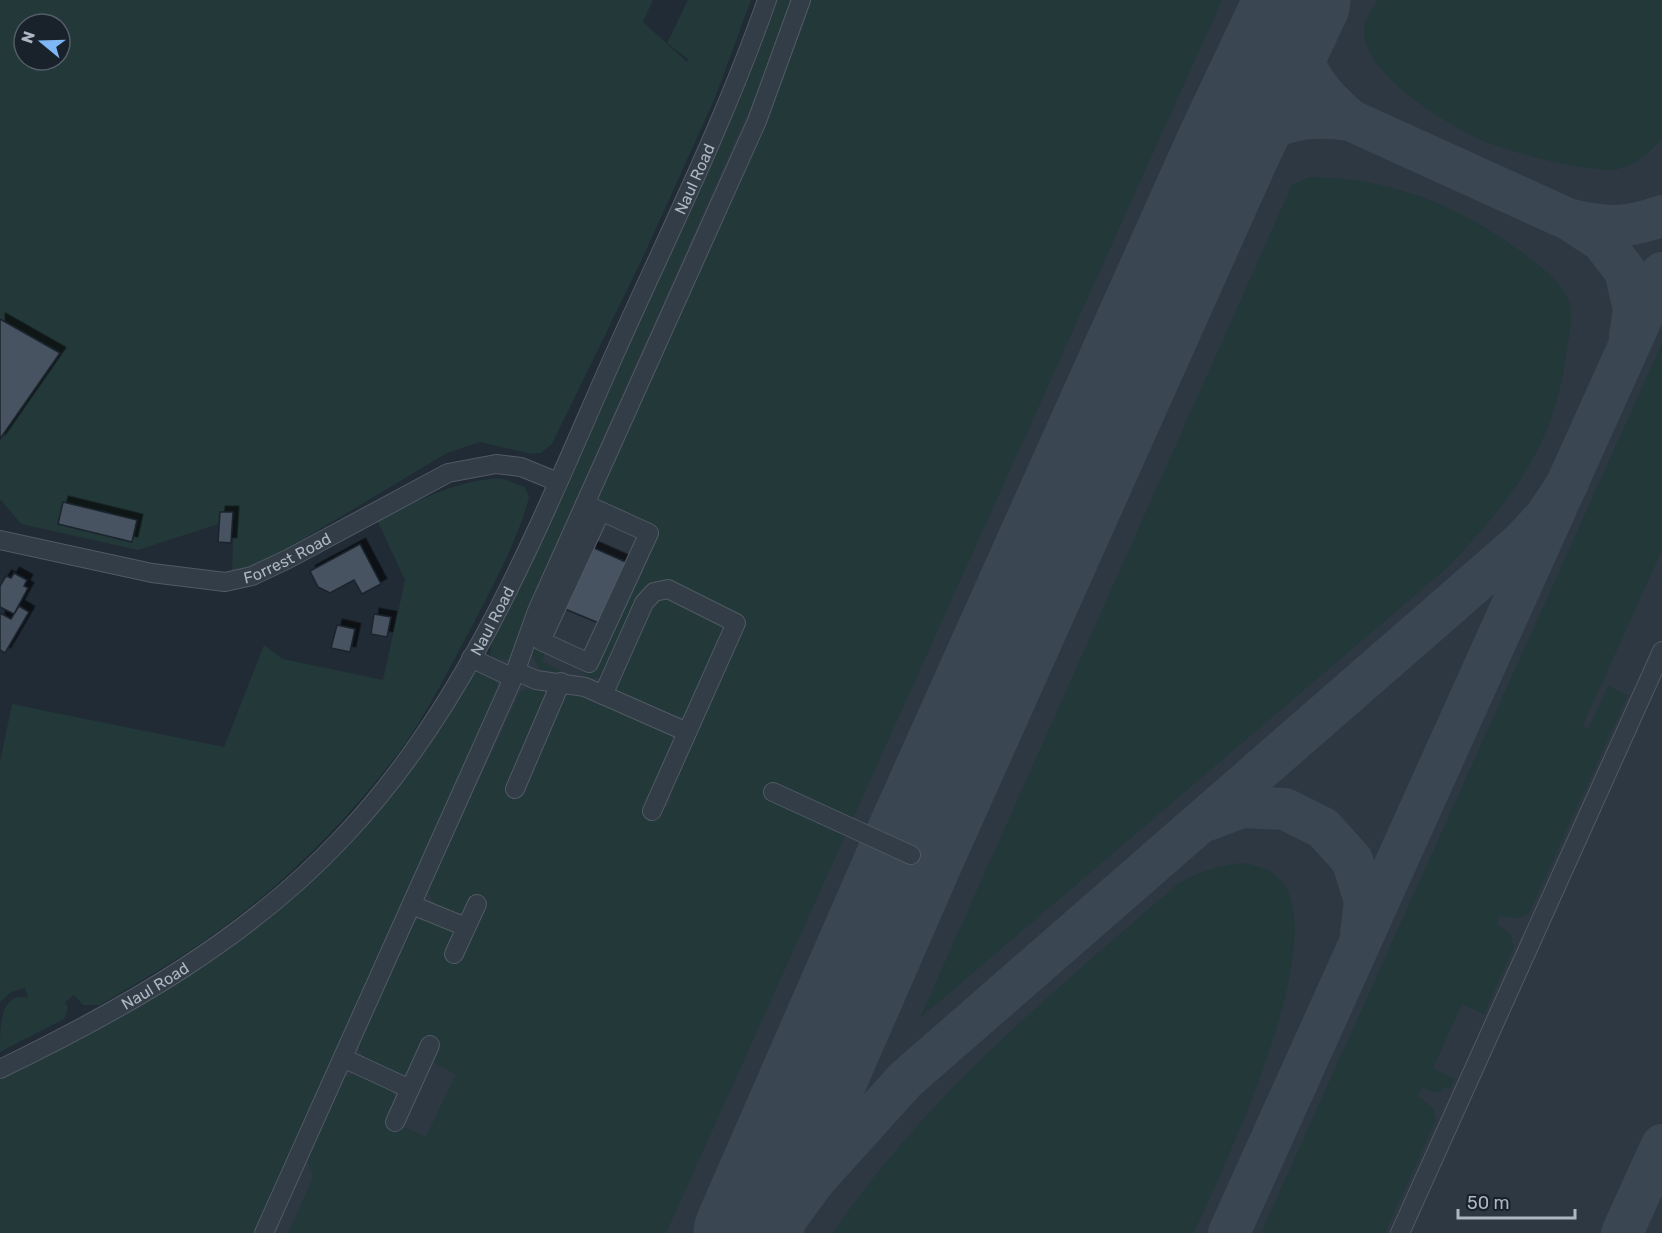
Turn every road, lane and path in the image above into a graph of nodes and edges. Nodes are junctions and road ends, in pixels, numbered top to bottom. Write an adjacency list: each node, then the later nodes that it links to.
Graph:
1 (767, 0): 3 (street, Naul Road)
2 (801, 0): 4 (street)
3 (558, 482): 5 (street, Forrest Road); 7 (street, Naul Road)
4 (593, 507): 4 (street); 8 (street)
5 (0, 540)
6 (1662, 651): 26 (street)
7 (471, 658): 8 (street); 22 (street, Naul Road)
8 (515, 674): 9 (street); 17 (street)
9 (561, 682): 10 (street); 12 (street)
10 (603, 695): 11 (street); 11 (street)
11 (687, 732): 14 (street)
12 (515, 789)
13 (773, 792): 15 (street)
14 (652, 811)
15 (910, 855)
16 (477, 904): 18 (street)
17 (412, 905): 18 (street); 21 (street)
18 (466, 927): 19 (street)
19 (454, 954)
20 (430, 1045): 23 (street)
21 (343, 1058): 23 (street); 25 (street)
22 (0, 1069)
23 (410, 1089): 24 (street)
24 (395, 1122)
25 (264, 1233)
26 (1400, 1233)

